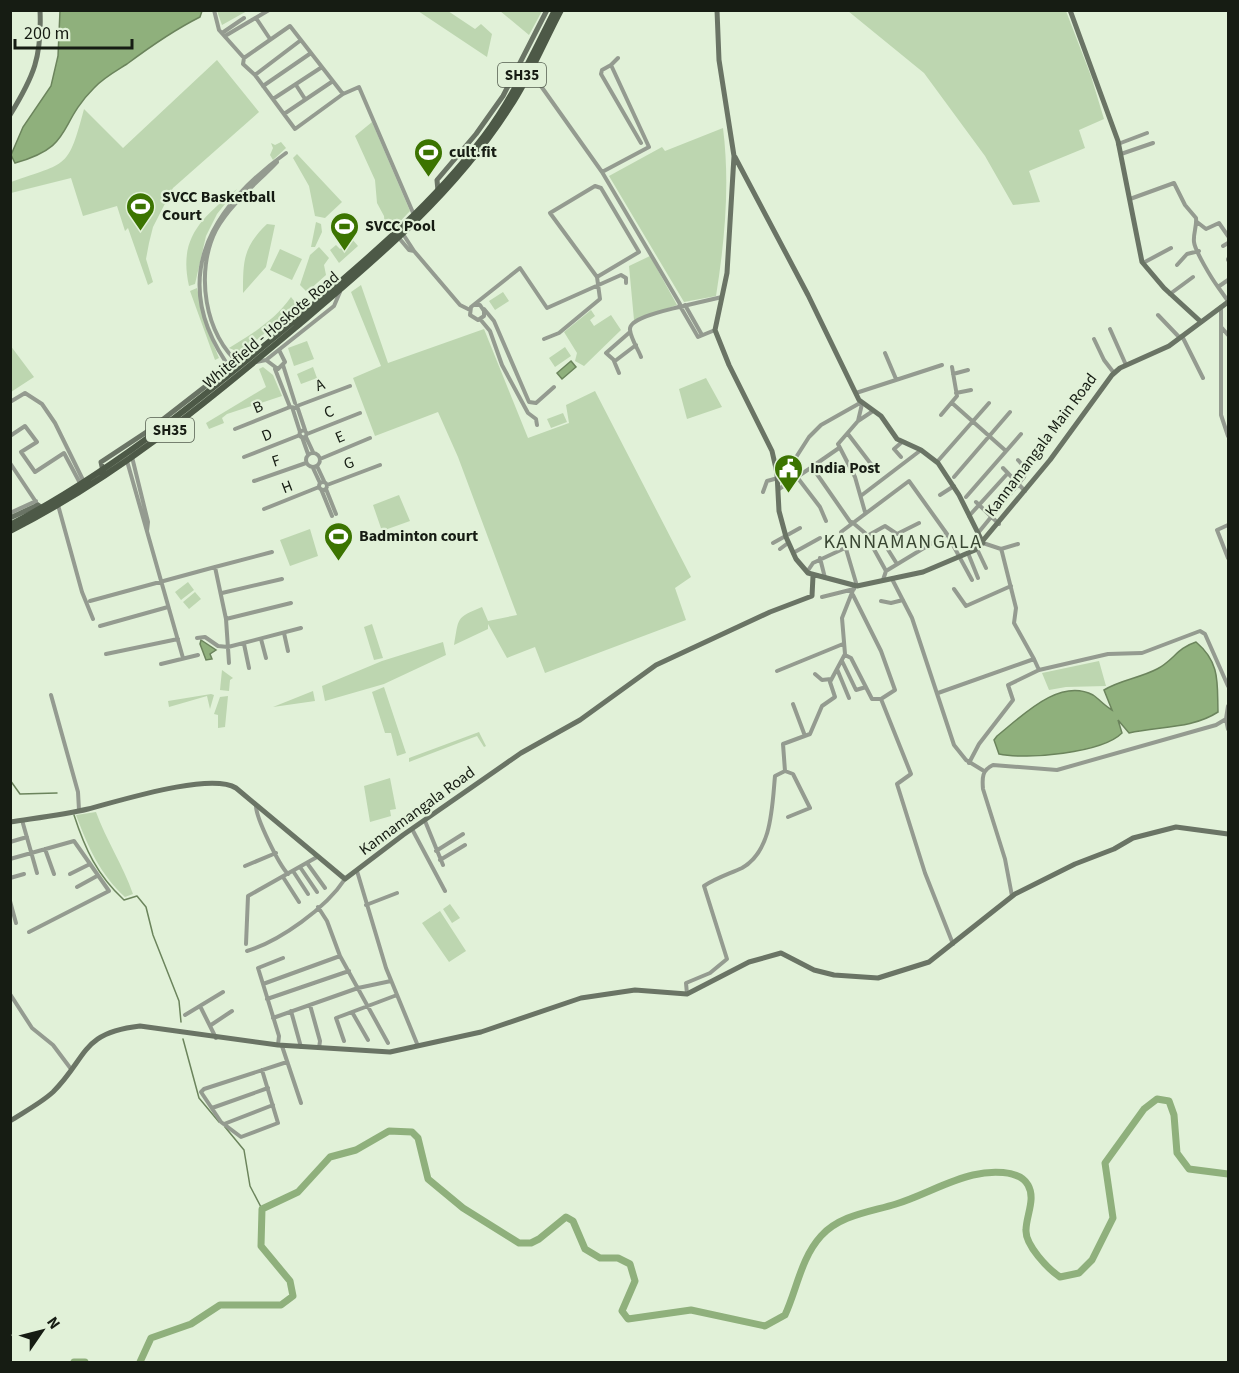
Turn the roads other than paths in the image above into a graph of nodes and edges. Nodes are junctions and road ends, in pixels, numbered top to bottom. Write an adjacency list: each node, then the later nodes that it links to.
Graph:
1 (40, 10): 30 (street)
2 (214, 10): 13 (street)
3 (269, 10): 12 (street)
4 (547, 10): 31 (street)
5 (555, 10): 33 (main road, Whitefield - Hoskote Road / SH35)
6 (561, 10): 21 (main road, Whitefield - Hoskote Road / SH35)
7 (717, 10): 38 (street)
8 (811, 10): 9 (street)
9 (819, 10)
10 (1070, 10): 36 (street)
11 (244, 18): 13 (street)
12 (256, 18): 13 (street); 14 (street)
13 (223, 35): 17 (street)
14 (270, 39): 15 (street); 17 (street)
15 (301, 40): 16 (street); 22 (street)
16 (311, 53): 20 (street); 25 (street)
17 (244, 58): 22 (street)
18 (618, 58): 19 (street)
19 (611, 65): 34 (street); 39 (street)
20 (322, 67): 23 (street); 24 (street)
21 (530, 71): 39 (street); 42 (main road, Whitefield - Hoskote Road / SH35)
22 (255, 75): 25 (street)
23 (333, 81): 26 (street); 28 (street)
24 (296, 85): 27 (street); 28 (street)
25 (263, 86): 27 (street)
26 (343, 94): 29 (street); 42 (street)
27 (273, 99): 29 (street)
28 (305, 99): 29 (street)
29 (284, 114)
30 (10, 115)
31 (477, 132): 33 (street); 40 (street)
32 (1147, 133): 36 (street)
33 (483, 137): 40 (main road, Whitefield - Hoskote Road / SH35)
34 (641, 143)
35 (1153, 143): 37 (street)
36 (1118, 144): 37 (street)
37 (1121, 154): 41 (street)
38 (734, 156): 61 (street); 105 (street)
39 (602, 172): 64 (street)
40 (438, 191): 42 (main road, Whitefield - Hoskote Road / SH35)
41 (1130, 199): 43 (street); 50 (street)
42 (416, 218): 44 (main road, Whitefield - Hoskote Road / SH35); 52 (main road, Whitefield - Hoskote Road / SH35)
43 (1197, 222): 45 (street); 49 (street)
44 (401, 236): 52 (main road, Whitefield - Hoskote Road / SH35); 67 (street)
45 (1228, 236)
46 (1228, 243): 47 (street)
47 (1223, 246)
48 (1171, 248): 50 (street)
49 (1199, 251): 51 (street); 58 (street)
50 (1143, 263): 60 (street)
51 (1177, 265)
52 (351, 276): 59 (main road, Whitefield - Hoskote Road / SH35); 89 (main road, Whitefield - Hoskote Road / SH35)
53 (597, 277): 53 (street); 57 (street)
54 (1193, 277): 60 (street)
55 (1228, 280): 58 (street)
56 (626, 283): 57 (street)
57 (599, 287): 63 (street); 79 (street)
58 (1218, 287): 62 (street)
59 (342, 288): 82 (street); 87 (main road, Whitefield - Hoskote Road / SH35)
60 (1170, 294): 70 (street)
61 (722, 297): 64 (street); 75 (street)
62 (1228, 301): 65 (street, Kannamangala Main Road)
63 (475, 305): 66 (street); 67 (street)
64 (681, 306): 75 (street); 76 (street)
65 (1221, 307): 70 (street, Kannamangala Main Road); 73 (street)
66 (484, 309): 69 (street); 71 (street)
67 (470, 310): 69 (street)
68 (1158, 315): 78 (street)
69 (480, 319): 72 (street)
70 (1200, 321): 78 (street, Kannamangala Main Road)
71 (495, 322): 72 (street); 103 (street)
72 (487, 327): 119 (street)
73 (1221, 327): 77 (street); 126 (street)
74 (1110, 329): 91 (street)
75 (715, 330): 148 (street, Kannamangala Main Road)
76 (630, 332): 81 (street); 86 (street)
77 (1228, 335)
78 (1181, 337): 91 (street, Kannamangala Main Road); 100 (street)
79 (544, 339)
80 (1094, 339): 97 (street)
81 (636, 345): 84 (street); 86 (street)
82 (279, 350): 85 (street); 90 (street)
83 (885, 353): 101 (street)
84 (641, 357)
85 (266, 360): 87 (street); 93 (street)
86 (614, 361): 96 (street)
87 (255, 362): 118 (main road, Whitefield - Hoskote Road / SH35)
88 (942, 364): 101 (street)
89 (242, 365): 95 (main road, Whitefield - Hoskote Road / SH35); 95 (street)
90 (283, 365): 93 (street); 111 (street)
91 (1126, 365): 97 (street, Kannamangala Main Road)
92 (952, 367): 98 (street)
93 (275, 369): 111 (street)
94 (968, 370): 98 (street)
95 (233, 372): 99 (main road, Whitefield - Hoskote Road / SH35)
96 (618, 373)
97 (1114, 373): 157 (street, Kannamangala Main Road)
98 (953, 374): 106 (street)
99 (225, 378): 118 (main road, Whitefield - Hoskote Road / SH35); 146 (street)
100 (1203, 378)
101 (896, 379): 105 (street)
102 (350, 386): 111 (street, A)
103 (554, 387)
104 (971, 390): 106 (street)
105 (856, 393): 108 (street)
106 (956, 393): 109 (street)
107 (10, 402): 152 (street)
108 (862, 403): 112 (street); 116 (street); 148 (street)
109 (952, 403): 115 (street); 117 (street)
110 (989, 403): 117 (street)
111 (294, 406): 120 (street, B); 121 (street)
112 (873, 411): 116 (street); 128 (street)
113 (1010, 412): 125 (street)
114 (360, 413): 121 (street, C)
115 (941, 416)
116 (858, 421): 122 (street)
117 (973, 422): 125 (street); 138 (street)
118 (173, 424): 135 (main road, Whitefield - Hoskote Road / SH35); 146 (main road, Whitefield - Hoskote Road / SH35)
119 (537, 425)
120 (235, 429)
121 (303, 434): 132 (street); 133 (street, D)
122 (848, 434): 129 (street); 144 (street)
123 (1021, 434): 131 (street)
124 (10, 436): 152 (street)
125 (989, 436): 131 (street); 150 (street)
126 (1228, 436)
127 (370, 438): 136 (street, E)
128 (902, 442): 130 (street); 134 (street)
129 (839, 448): 143 (street); 159 (street)
130 (921, 450): 138 (street); 159 (street)
131 (1006, 451): 161 (street)
132 (311, 454): 136 (street); 140 (street)
133 (244, 457)
134 (901, 457)
135 (129, 459): 164 (main road, Whitefield - Hoskote Road / SH35); 212 (street)
136 (320, 459): 142 (street)
137 (1018, 460): 153 (street)
138 (937, 462): 155 (street)
139 (10, 463): 163 (street)
140 (306, 463): 142 (street); 151 (street, F)
141 (380, 465): 154 (street, G)
142 (315, 466): 154 (street)
143 (812, 466): 149 (street); 173 (street)
144 (874, 468)
145 (1003, 468): 147 (street)
146 (103, 471): 152 (main road, Whitefield - Hoskote Road / SH35)
147 (1008, 473): 153 (street); 162 (street)
148 (778, 476): 156 (street, Kannamangala Main Road); 158 (street)
149 (797, 477): 156 (street); 172 (street)
150 (954, 477)
151 (254, 481)
152 (82, 484): 163 (main road, Whitefield - Hoskote Road / SH35)
153 (1018, 485): 157 (street); 170 (street)
154 (323, 486): 165 (street, H); 168 (street)
155 (954, 486): 160 (street); 169 (street)
156 (779, 489): 182 (street, Kannamangala Main Road)
157 (1025, 491): 175 (street, Kannamangala Main Road)
158 (764, 492)
159 (862, 495): 166 (street)
160 (940, 495)
161 (966, 497)
162 (978, 504): 169 (street); 170 (street)
163 (39, 505): 167 (street); 171 (street); 176 (main road, Whitefield - Hoskote Road / SH35)
164 (58, 505): 179 (main road, Whitefield - Hoskote Road / SH35); 224 (street)
165 (264, 509)
166 (865, 512): 173 (street); 180 (street)
167 (10, 513)
168 (334, 515)
169 (969, 516): 181 (street)
170 (992, 516): 175 (street); 181 (street)
171 (10, 518)
172 (826, 521)
173 (851, 523): 183 (street); 190 (street)
174 (919, 523): 183 (street)
175 (999, 524): 188 (street, Kannamangala Main Road)
176 (10, 525)
177 (1228, 525): 199 (street)
178 (800, 528): 182 (street)
179 (10, 531)
180 (947, 534): 197 (street); 200 (street)
181 (977, 534): 188 (street)
182 (785, 535): 186 (street); 187 (street, Kannamangala Main Road)
183 (867, 536): 203 (street)
184 (820, 538): 195 (street)
185 (882, 540): 200 (street)
186 (773, 543)
187 (788, 543): 191 (street); 195 (street, Kannamangala Main Road)
188 (983, 543): 192 (street, Kannamangala Main Road); 193 (street)
189 (1018, 544): 193 (street)
190 (845, 548): 198 (street); 214 (street)
191 (780, 549)
192 (977, 549): 196 (street, Kannamangala Main Road); 202 (street)
193 (1001, 549): 213 (street)
194 (272, 552): 201 (street)
195 (793, 553): 204 (street, Kannamangala Main Road)
196 (968, 553): 197 (street, Kannamangala Main Road); 207 (street)
197 (959, 555): 209 (street, Kannamangala Main Road); 211 (street)
198 (820, 558): 204 (street); 206 (street)
199 (1228, 558)
200 (897, 564): 203 (street)
201 (215, 567): 212 (street); 216 (street)
202 (986, 568)
203 (886, 571): 210 (street)
204 (807, 572): 205 (street, Kannamangala Main Road)
205 (813, 576): 206 (street, Kannamangala Main Road); 269 (street, Kannamangala Road)
206 (825, 578): 214 (street, Kannamangala Main Road)
207 (978, 578)
208 (282, 579): 216 (street)
209 (892, 579): 210 (street, Kannamangala Main Road); 219 (street)
210 (883, 580): 214 (street, Kannamangala Main Road)
211 (972, 580)
212 (161, 581): 221 (street); 223 (street)
213 (1011, 586): 215 (street); 242 (street)
214 (855, 587): 217 (street); 218 (street)
215 (954, 589)
216 (222, 593): 225 (street)
217 (853, 595): 233 (street); 256 (street)
218 (822, 597)
219 (903, 600): 220 (street); 253 (street)
220 (881, 601)
221 (90, 602)
222 (291, 603): 225 (street)
223 (168, 607): 226 (street); 230 (street)
224 (93, 619)
225 (226, 619): 234 (street)
226 (100, 626)
227 (301, 628): 228 (street)
228 (284, 633): 231 (street); 235 (street)
229 (197, 638): 234 (street)
230 (178, 639): 236 (street); 239 (street)
231 (261, 639): 232 (street); 240 (street)
232 (244, 644): 234 (street); 245 (street)
233 (843, 644): 238 (street); 248 (street)
234 (228, 647): 243 (street)
235 (288, 651)
236 (106, 654)
237 (198, 655): 239 (street)
238 (845, 655): 241 (street); 252 (street)
239 (183, 658): 244 (street)
240 (266, 658)
241 (842, 660): 246 (street); 252 (street)
242 (1034, 660): 247 (street); 253 (street)
243 (229, 663)
244 (161, 664)
245 (249, 668)
246 (837, 669): 250 (street); 255 (street)
247 (1039, 670): 251 (street); 262 (street)
248 (777, 671)
249 (815, 674): 250 (street)
250 (831, 679): 261 (street)
251 (1228, 686)
252 (866, 687): 256 (street)
253 (938, 693): 262 (street)
254 (51, 695): 266 (street)
255 (849, 698)
256 (881, 699): 314 (street)
257 (793, 704): 261 (street)
258 (1228, 705): 259 (street)
259 (1226, 719): 260 (street); 264 (street)
260 (1228, 729)
261 (805, 736): 263 (street)
262 (969, 763): 264 (street)
263 (785, 771): 267 (street); 324 (street)
264 (984, 771): 306 (street)
265 (256, 805): 266 (street); 280 (street); 281 (street)
266 (79, 810): 268 (street)
267 (788, 817)
268 (22, 820): 270 (street); 274 (street)
269 (424, 821): 271 (street, Kannamangala Road); 278 (street)
270 (10, 822)
271 (412, 829): 290 (street, Kannamangala Road); 302 (street)
272 (464, 834): 278 (street)
273 (1228, 834): 306 (street)
274 (27, 837): 275 (street); 279 (street)
275 (10, 842)
276 (465, 844): 283 (street)
277 (45, 849): 279 (street); 285 (street); 293 (street)
278 (436, 851): 283 (street)
279 (31, 853): 282 (street); 291 (street)
280 (276, 853): 287 (street); 295 (street)
281 (317, 857): 284 (street); 299 (street)
282 (10, 859)
283 (440, 860): 286 (street)
284 (307, 863): 288 (street); 301 (street)
285 (90, 864): 294 (street); 296 (street)
286 (442, 865)
287 (245, 866)
288 (300, 867): 289 (street); 303 (street)
289 (293, 871): 295 (street); 305 (street)
290 (357, 871): 299 (street, Kannamangala Road); 309 (street)
291 (37, 873)
292 (24, 874): 297 (street)
293 (54, 874)
294 (70, 874)
295 (288, 874): 298 (street)
296 (97, 876): 300 (street); 312 (street)
297 (10, 878)
298 (283, 878): 308 (street); 313 (street)
299 (345, 879): 310 (street)
300 (77, 887)
301 (325, 888)
302 (445, 891)
303 (318, 892)
304 (397, 892): 309 (street)
305 (308, 894)
306 (1012, 896): 314 (street)
307 (10, 901): 311 (street)
308 (299, 902)
309 (366, 905): 319 (street)
310 (318, 907): 315 (street); 316 (street)
311 (16, 923)
312 (28, 932)
313 (246, 944)
314 (954, 944): 324 (street)
315 (247, 951)
316 (340, 956): 318 (street); 320 (street)
317 (284, 958): 320 (street)
318 (349, 971): 321 (street); 326 (street)
319 (391, 981): 321 (street); 325 (street)
320 (263, 984): 326 (street)
321 (358, 988): 327 (street); 329 (street)
322 (224, 992): 328 (street)
323 (10, 994): 345 (street)
324 (687, 994): 341 (street)
325 (397, 995): 329 (street); 341 (street)
326 (267, 999): 334 (street)
327 (310, 1005): 331 (street); 343 (street)
328 (200, 1006): 333 (street); 335 (street)
329 (368, 1007): 332 (street); 339 (street)
330 (232, 1011): 335 (street)
331 (291, 1011): 334 (street); 342 (street)
332 (352, 1012): 337 (street); 338 (street)
333 (185, 1015)
334 (273, 1018): 340 (street)
335 (211, 1024): 336 (street)
336 (216, 1039): 340 (street); 345 (street)
337 (368, 1040)
338 (344, 1041)
339 (388, 1044)
340 (280, 1045): 342 (street); 344 (street)
341 (418, 1046): 343 (street)
342 (301, 1047): 343 (street)
343 (319, 1049)
344 (287, 1062): 346 (street); 348 (street)
345 (71, 1069): 351 (street)
346 (262, 1070): 347 (street); 350 (street)
347 (268, 1088): 349 (street); 350 (street)
348 (301, 1103)
349 (273, 1106): 352 (street); 352 (street)
350 (211, 1108): 352 (street)
351 (10, 1121)
352 (224, 1124)

